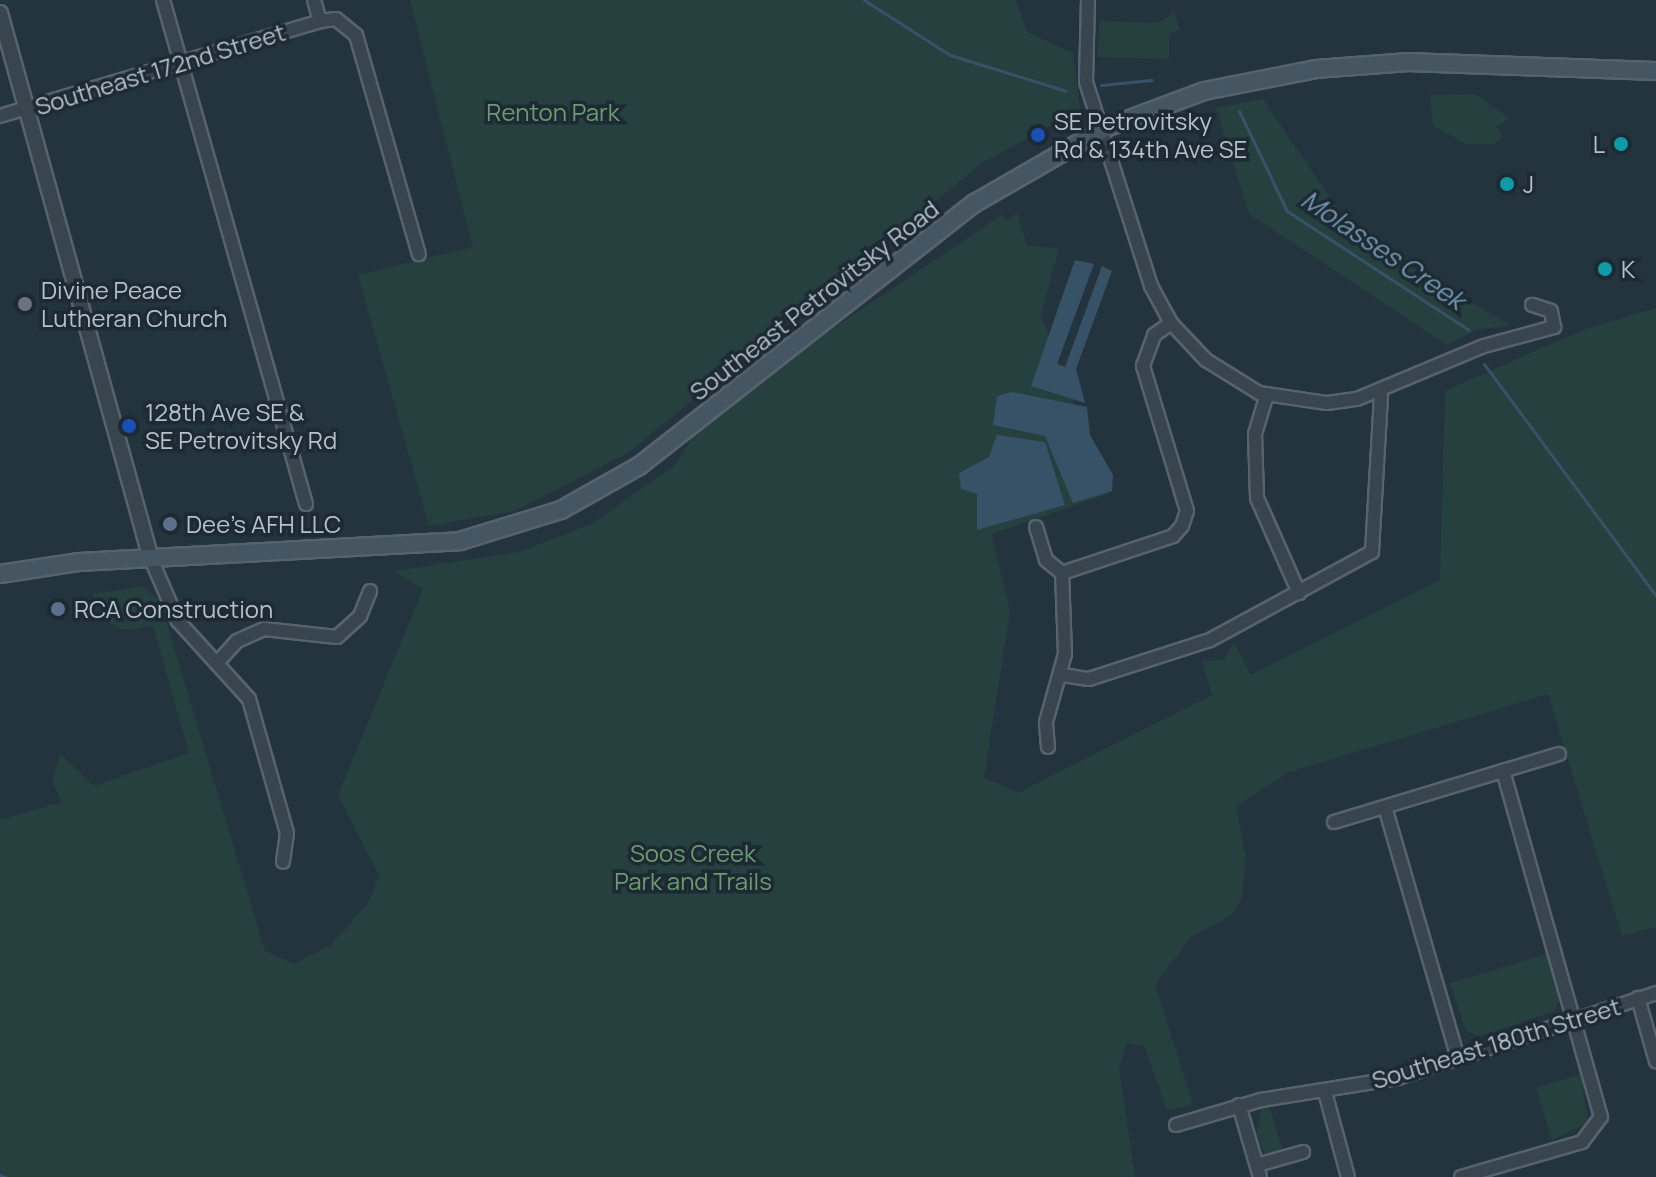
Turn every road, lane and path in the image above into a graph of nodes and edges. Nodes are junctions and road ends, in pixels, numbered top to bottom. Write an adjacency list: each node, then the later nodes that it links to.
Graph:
1 (163, 0): 6 (street)
2 (314, 0): 5 (street)
3 (1088, 0): 10 (street)
4 (0, 13): 8 (street)
5 (320, 21): 6 (street, Southeast 172nd Street); 11 (street)
6 (181, 64): 8 (street, Southeast 172nd Street); 16 (street)
7 (1656, 71): 10 (main road, Southeast Petrovitsky Road)
8 (27, 109): 9 (street, Southeast 172nd Street); 18 (street)
9 (0, 116)
10 (1103, 129): 13 (street); 18 (main road, Southeast Petrovitsky Road)
11 (419, 254)
12 (1532, 305): 15 (street)
13 (1171, 323): 14 (street); 19 (street)
14 (1267, 394): 15 (street); 22 (street)
15 (1381, 394): 22 (street)
16 (306, 504)
17 (1036, 527): 19 (street)
18 (151, 559): 20 (main road, Southeast Petrovitsky Road); 23 (street)
19 (1062, 573): 24 (street)
20 (0, 574)
21 (370, 591): 23 (street)
22 (1299, 593): 24 (street)
23 (218, 662): 30 (street)
24 (1063, 675): 25 (street)
25 (1048, 747)
26 (1559, 754): 27 (street)
27 (1503, 771): 28 (street); 33 (street)
28 (1385, 807): 29 (street); 34 (street)
29 (1334, 822)
30 (283, 862)
31 (1656, 993): 32 (street, Southeast 180th Street)
32 (1638, 998): 33 (street, Southeast 180th Street); 35 (street)
33 (1576, 1023): 34 (street, Southeast 180th Street); 42 (street)
34 (1458, 1059): 36 (street, Southeast 180th Street)
35 (1656, 1061)
36 (1325, 1092): 37 (street, Southeast 180th Street); 41 (street)
37 (1239, 1105): 38 (street, Southeast 180th Street); 40 (street)
38 (1176, 1125)
39 (1303, 1152): 40 (street)
40 (1259, 1171)
41 (1348, 1177)
42 (1461, 1177)

